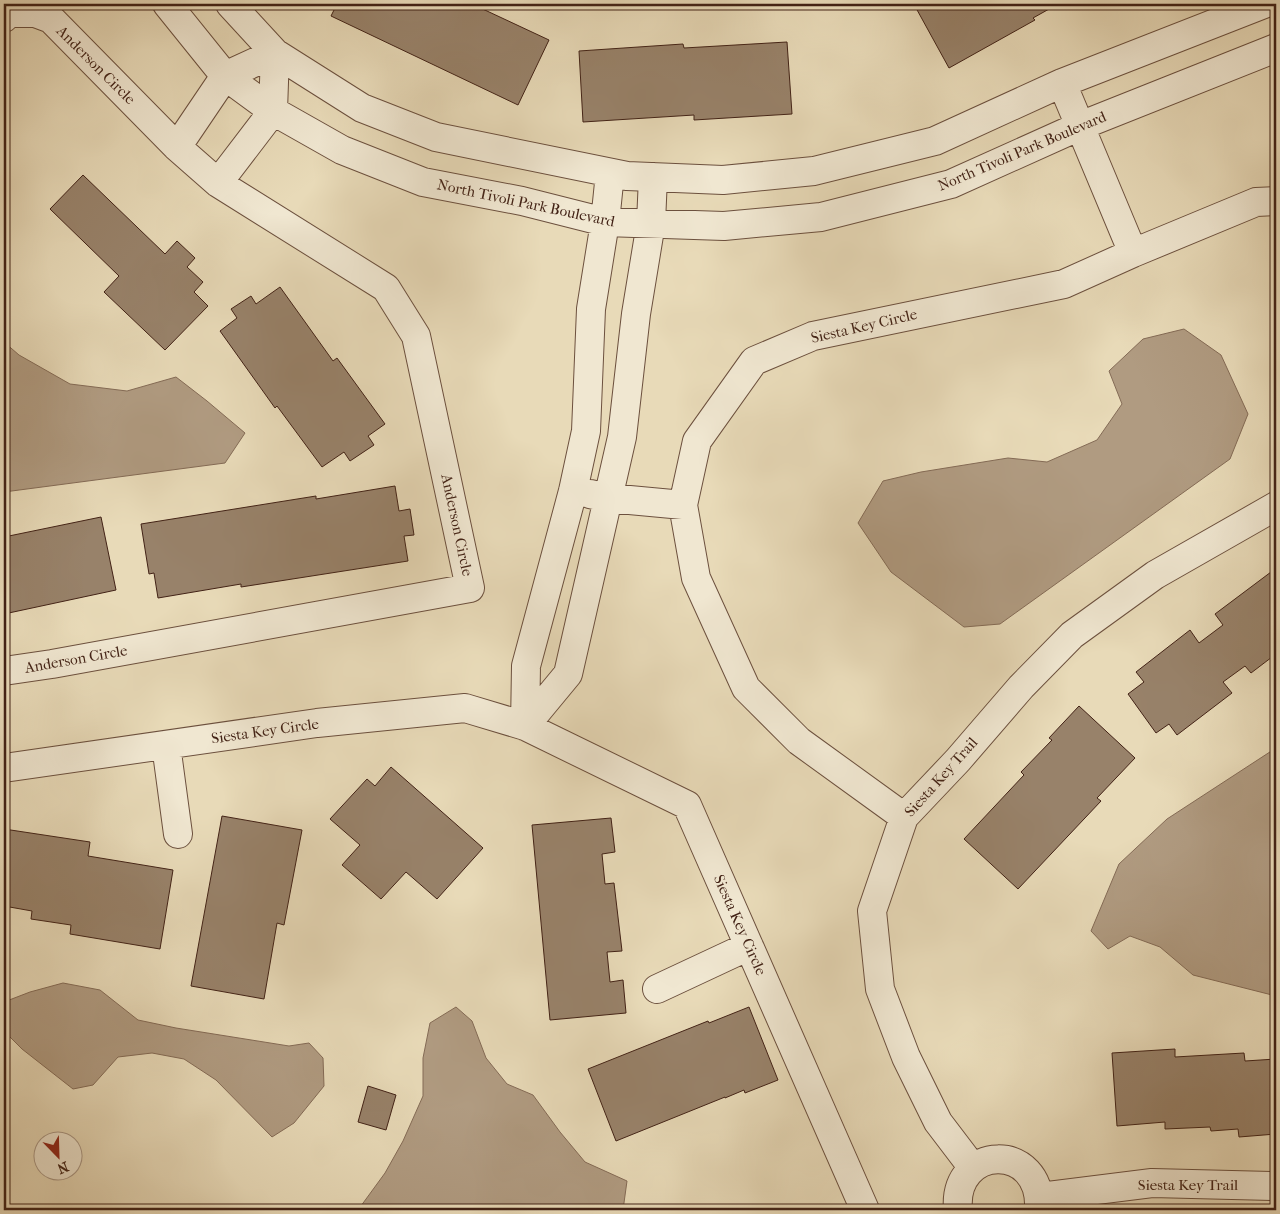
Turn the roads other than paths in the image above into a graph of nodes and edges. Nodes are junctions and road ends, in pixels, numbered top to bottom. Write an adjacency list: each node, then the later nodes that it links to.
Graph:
1 (167, 4): 7 (street, North Tivoli Park Boulevard)
2 (230, 4): 6 (street)
3 (1264, 4): 8 (street)
4 (4, 18): 11 (street, Anderson Circle)
5 (1276, 48): 10 (street, North Tivoli Park Boulevard)
6 (274, 53): 7 (street); 9 (street); 12 (street)
7 (225, 76): 9 (street, North Tivoli Park Boulevard); 11 (street)
8 (1062, 84): 10 (street); 13 (street)
9 (273, 111): 14 (street); 16 (street, North Tivoli Park Boulevard)
10 (1080, 126): 17 (street, North Tivoli Park Boulevard); 18 (street)
11 (177, 147): 14 (street, Anderson Circle)
12 (610, 173): 13 (street); 16 (street)
13 (653, 177): 17 (street)
14 (218, 184): 23 (street, Anderson Circle)
15 (1276, 201): 18 (street, Siesta Key Circle)
16 (605, 222): 17 (street, North Tivoli Park Boulevard); 19 (street)
17 (650, 223): 20 (street)
18 (1133, 253): 21 (street, Siesta Key Circle)
19 (573, 491): 20 (street); 24 (street)
20 (608, 498): 21 (street); 24 (street)
21 (683, 504): 27 (street, Siesta Key Circle)
22 (1276, 506): 27 (street, Siesta Key Trail)
23 (4, 671)
24 (525, 726): 25 (street, Siesta Key Circle); 29 (street, Siesta Key Circle)
25 (166, 745): 26 (street, Siesta Key Circle); 28 (street)
26 (4, 768)
27 (904, 817): 31 (street, Siesta Key Trail)
28 (178, 834)
29 (749, 946): 30 (street); 34 (street, Siesta Key Circle)
30 (657, 989)
31 (973, 1168): 33 (street); 35 (street)
32 (1276, 1186): 33 (street, Siesta Key Trail)
33 (1040, 1203)
34 (865, 1210)
35 (958, 1210)

